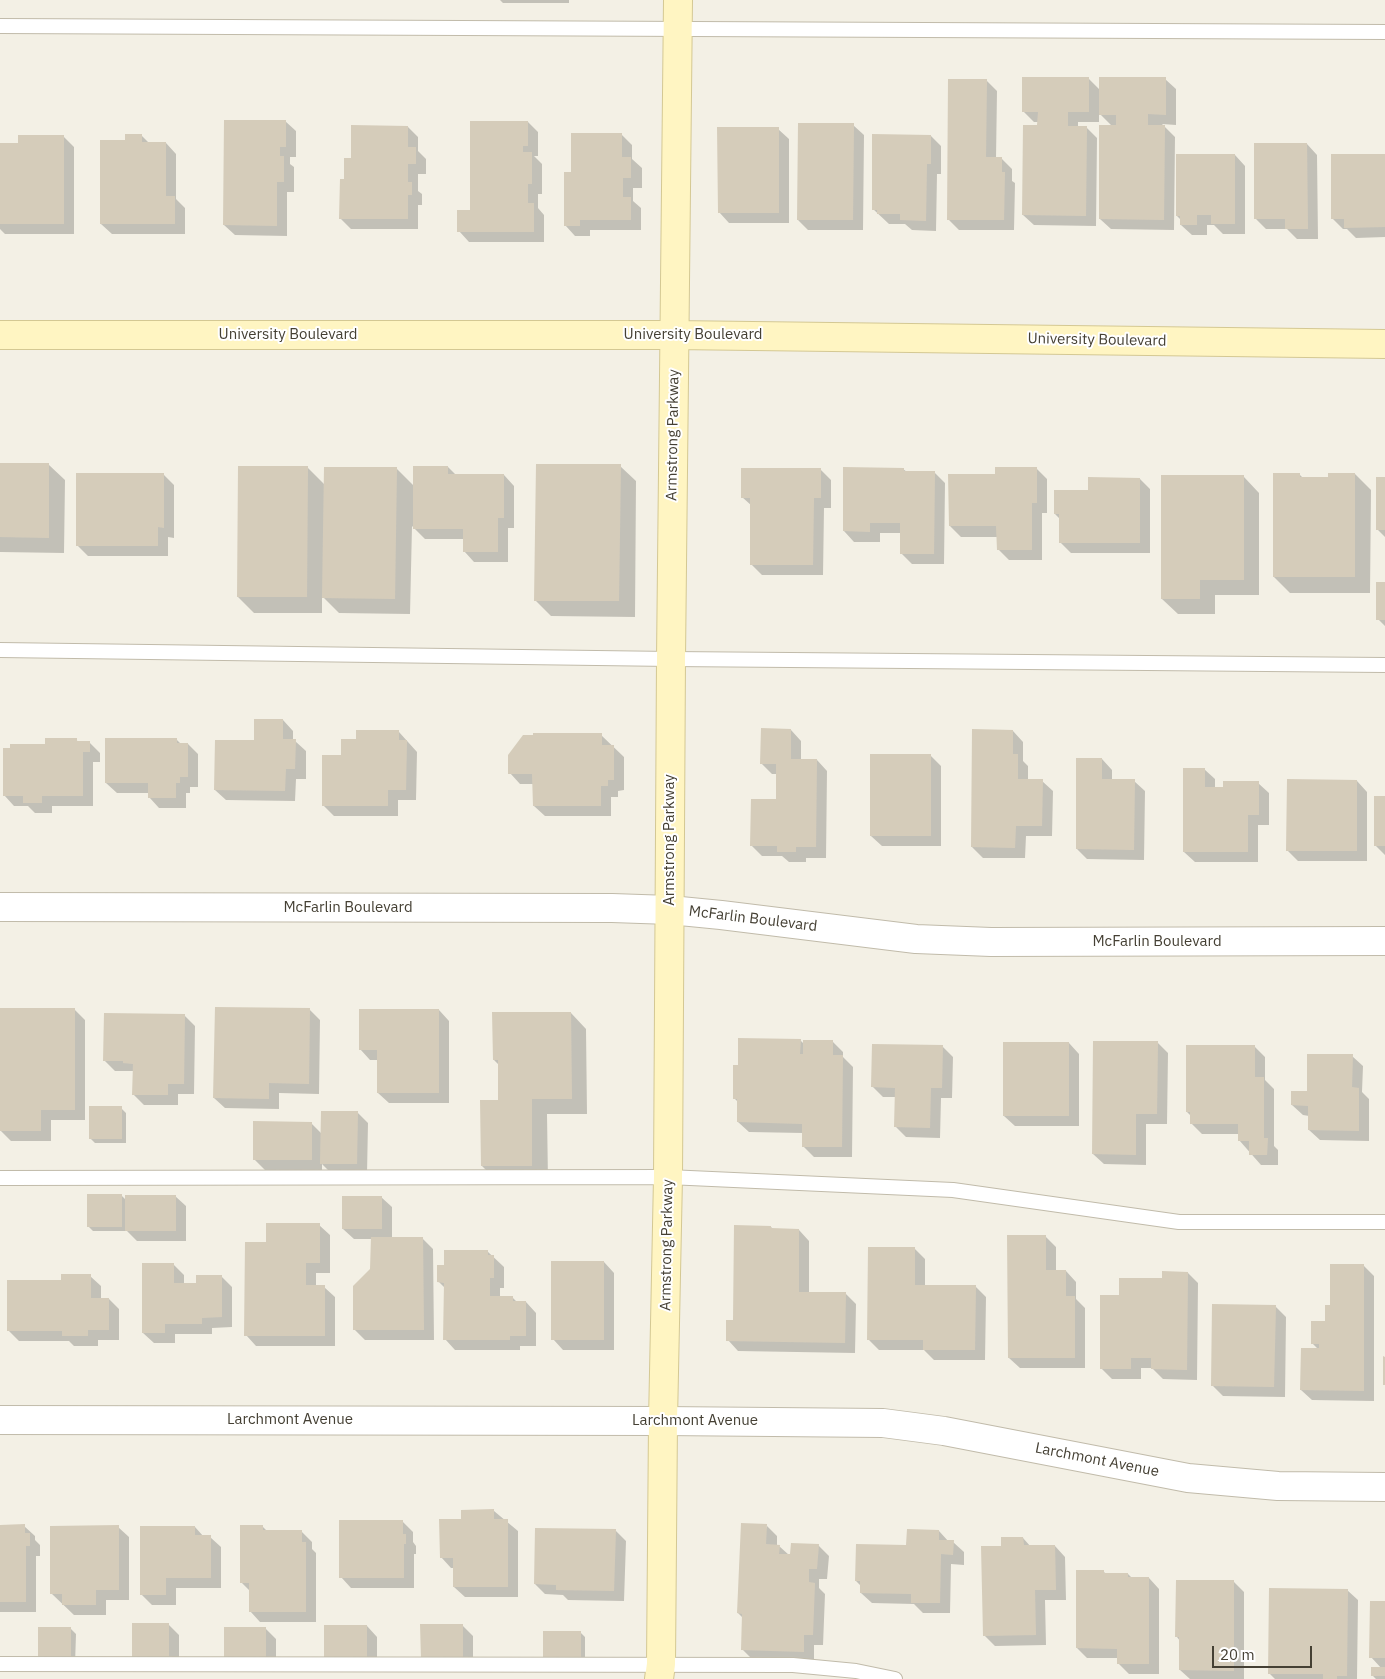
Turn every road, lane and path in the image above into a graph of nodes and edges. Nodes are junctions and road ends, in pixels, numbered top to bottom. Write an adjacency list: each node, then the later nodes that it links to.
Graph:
1 (678, 0): 3 (street, Armstrong Parkway)
2 (0, 26): 3 (lane)
3 (677, 28): 4 (lane); 6 (street, Armstrong Parkway)
4 (1385, 32)
5 (0, 335): 6 (street, University Boulevard)
6 (674, 335): 7 (street, University Boulevard); 9 (street, Armstrong Parkway)
7 (1385, 344)
8 (0, 650): 9 (lane)
9 (671, 659): 10 (lane); 12 (street, Armstrong Parkway)
10 (1385, 665)
11 (0, 907): 12 (street, McFarlin Boulevard)
12 (670, 910): 13 (street, McFarlin Boulevard); 14 (street, Armstrong Parkway)
13 (1385, 941)
14 (668, 1177): 15 (lane); 16 (lane); 18 (street, Armstrong Parkway)
15 (0, 1178)
16 (1385, 1222)
17 (0, 1420): 18 (street, Larchmont Avenue)
18 (663, 1421): 19 (street, Larchmont Avenue); 21 (street, Armstrong Parkway)
19 (1385, 1486)
20 (0, 1664): 21 (lane)
21 (660, 1672): 22 (lane)
22 (895, 1679)

